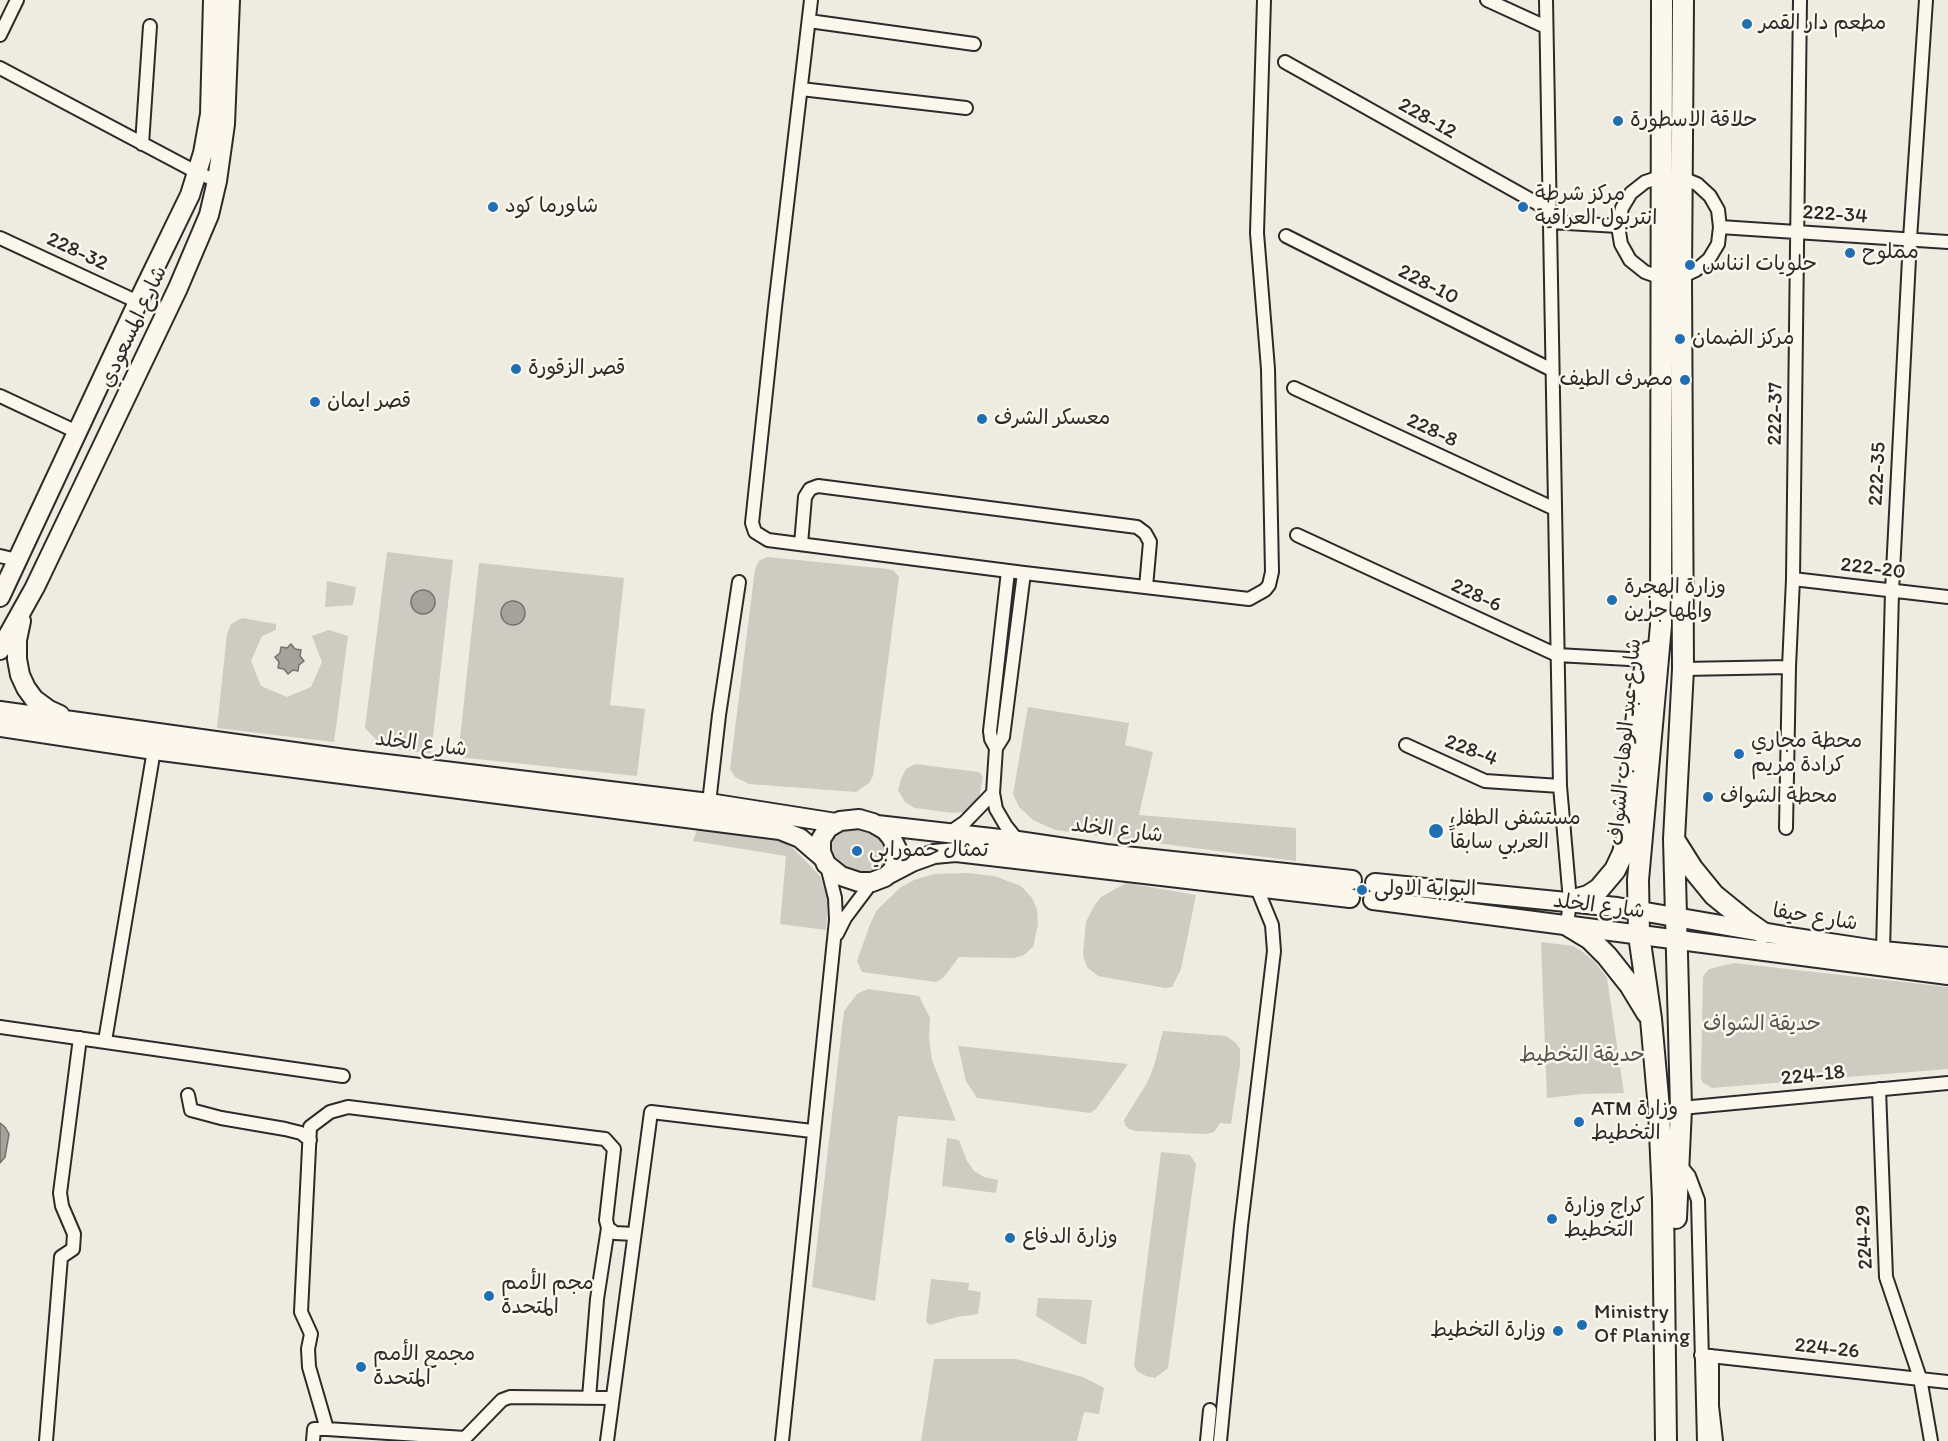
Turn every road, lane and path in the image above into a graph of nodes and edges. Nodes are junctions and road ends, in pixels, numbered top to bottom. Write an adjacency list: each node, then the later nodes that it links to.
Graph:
1 (17, 0): 15 (street)
2 (213, 0): 22 (main road, شارع المسعودي)
3 (230, 0): 24 (main road, شارع المسعودي)
4 (811, 0): 12 (street)
5 (1264, 0): 47 (street)
6 (1486, 0): 14 (street)
7 (1546, 0): 14 (street)
8 (1662, 0): 23 (main road, شارع عبد الوهاب الشواف)
9 (1683, 0): 23 (main road, شارع عبد الوهاب الشواف)
10 (1800, 0): 28 (street, 222-37)
11 (1926, 0): 31 (street, 222-35)
12 (809, 21): 16 (street); 19 (street)
13 (150, 26): 21 (street)
14 (1546, 27): 25 (street)
15 (0, 35)
16 (974, 44)
17 (1285, 62): 25 (street, 228-12)
18 (0, 68): 21 (street)
19 (801, 89): 20 (street); 41 (street)
20 (966, 108)
21 (142, 144): 22 (street)
22 (198, 173): 24 (street); 34 (main road, شارع المسعودي)
23 (1672, 177): 26 (street); 27 (street); 33 (main road, شارع عبد الوهاب الشواف)
24 (217, 181): 51 (main road, شارع المسعودي)
25 (1550, 216): 26 (street); 35 (street)
26 (1618, 226): 33 (street)
27 (1720, 227): 28 (street, 222-34); 33 (street)
28 (1797, 232): 31 (street, 222-34); 45 (street, 222-37)
29 (1286, 236): 35 (street, 228-10)
30 (0, 238): 34 (street, 228-32)
31 (1910, 239): 32 (street, 222-34); 48 (street, 222-35)
32 (1948, 242)
33 (1671, 277): 52 (main road, شارع عبد الوهاب الشواف); 57 (main road, شارع عبد الوهاب الشواف)
34 (138, 302): 38 (main road, شارع المسعودي)
35 (1552, 370): 39 (street)
36 (1294, 388): 39 (street, 228-8)
37 (0, 396): 38 (street)
38 (77, 432): 42 (main road, شارع المسعودي)
39 (1555, 509): 54 (street)
40 (1297, 534): 54 (street, 228-6)
41 (801, 544): 43 (street); 47 (street)
42 (9, 558): 49 (main road, شارع المسعودي)
43 (1008, 571): 44 (street); 62 (street)
44 (1024, 573): 47 (street); 62 (street)
45 (1793, 579): 48 (street, 222-20); 56 (street, 222-37)
46 (739, 582): 66 (street)
47 (1146, 587)
48 (1892, 591): 50 (street, 222-20); 85 (street, 222-35)
49 (0, 597)
50 (1948, 597)
51 (23, 609): 53 (main road, شارع المسعودي); 59 (main road)
52 (1661, 625): 55 (main road); 78 (main road, شارع عبد الوهاب الشواف)
53 (0, 650)
54 (1557, 655): 55 (street, 228-6); 64 (street)
55 (1647, 660): 77 (main road)
56 (1789, 667): 57 (street); 69 (street, 222-37)
57 (1683, 669): 71 (main road, شارع عبد الوهاب الشواف)
58 (0, 711): 59 (main road, شارع الخلد)
59 (70, 719): 66 (main road, شارع الخلد)
60 (0, 727): 63 (main road, شارع الخلد)
61 (1406, 745): 64 (street, 228-4)
62 (996, 748): 65 (street)
63 (154, 750): 73 (main road, شارع الخلد); 91 (street)
64 (1560, 786): 77 (street)
65 (993, 793): 70 (street); 72 (street)
66 (709, 803): 67 (main road, شارع الخلد)
67 (836, 823): 68 (main road); 73 (main road)
68 (877, 825): 70 (main road, شارع الخلد); 75 (main road)
69 (1786, 828)
70 (949, 833): 72 (main road, شارع الخلد)
71 (1674, 839): 79 (main road, شارع عبد الوهاب الشواف); 81 (main road)
72 (1018, 840): 74 (main road, شارع الخلد)
73 (824, 860): 75 (main road); 84 (street)
74 (1104, 861): 75 (main road, شارع الخلد); 76 (main road, شارع الخلد); 76 (main road, شارع الخلد)
75 (881, 878): 84 (street)
76 (1257, 886): 116 (street)
77 (1570, 901): 78 (main road, شارع الخلد); 80 (street); 80 (main road, شارع الخلد)
78 (1639, 910): 79 (main road, شارع الخلد); 82 (main road, شارع عبد الوهاب الشواف)
79 (1676, 917): 81 (main road, شارع حيفا); 83 (main road, شارع عبد الوهاب الشواف)
80 (1567, 925): 82 (main road, شارع الخلد); 88 (main road)
81 (1763, 933): 85 (main road, شارع حيفا)
82 (1639, 935): 83 (main road, شارع الخلد); 88 (main road, شارع عبد الوهاب الشواف)
83 (1676, 940): 87 (main road, شارع حيفا); 96 (main road, شارع عبد الوهاب الشواف)
84 (833, 943): 97 (street)
85 (1883, 951): 86 (main road, شارع حيفا)
86 (1948, 957)
87 (1948, 975)
88 (1651, 1019): 100 (main road, شارع عبد الوهاب الشواف)
89 (0, 1027): 90 (street)
90 (80, 1038): 91 (street); 111 (street)
91 (105, 1041): 92 (street)
92 (343, 1076)
93 (1948, 1083): 94 (street, 224-18)
94 (1879, 1089): 96 (street, 224-18); 104 (street, 224-29)
95 (188, 1095): 98 (street)
96 (1681, 1108): 99 (main road, شارع عبد الوهاب الشواف)
97 (813, 1131): 102 (street); 114 (street)
98 (310, 1140): 101 (street); 109 (street)
99 (1678, 1163): 100 (main road, شارع عبد الوهاب الشواف); 103 (street)
100 (1669, 1200): 117 (main road); 118 (main road)
101 (608, 1228): 102 (street); 106 (street)
102 (634, 1234): 107 (street)
103 (1706, 1356): 104 (street, 224-26); 119 (street); 120 (street)
104 (1920, 1378): 105 (street, 224-26); 121 (street, 224-29)
105 (1948, 1382)
106 (589, 1398): 107 (street); 110 (street)
107 (612, 1398): 113 (street)
108 (1210, 1410): 115 (street)
109 (327, 1429): 110 (street); 112 (street)
110 (465, 1440)
111 (46, 1441)
112 (313, 1441)
113 (607, 1441)
114 (782, 1441)
115 (1207, 1441)
116 (1220, 1441)
117 (1666, 1441)
118 (1678, 1441)
119 (1704, 1441)
120 (1716, 1441)
121 (1931, 1441)

